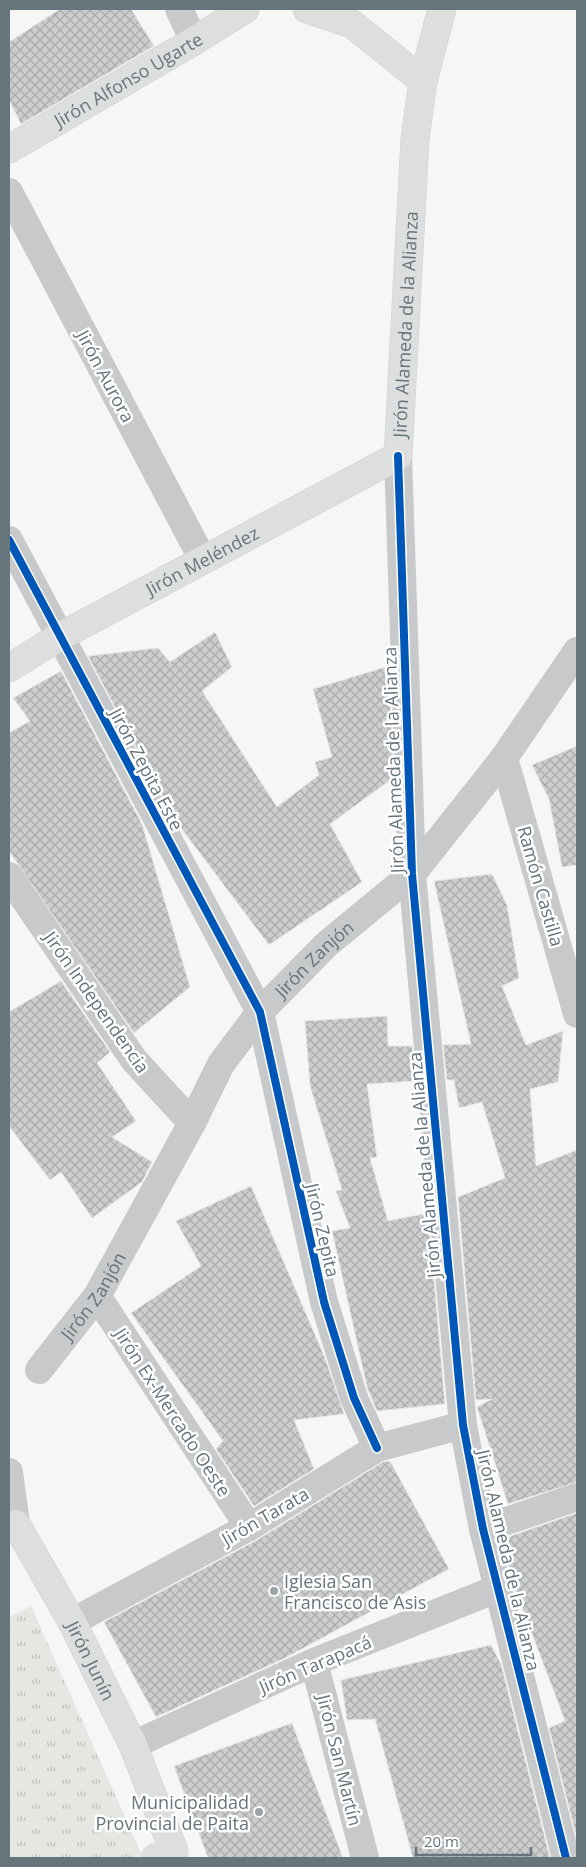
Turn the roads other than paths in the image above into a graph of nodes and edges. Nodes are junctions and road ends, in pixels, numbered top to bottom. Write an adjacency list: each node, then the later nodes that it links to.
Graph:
1 (179, 9): 5 (street)
2 (244, 9): 5 (main road, Jirón Alfonso Ugarte)
3 (307, 9): 6 (main road)
4 (442, 9): 6 (main road, Jirón Alameda de la Alianza)
5 (194, 41): 7 (main road, Jirón Alfonso Ugarte)
6 (423, 81): 9 (main road, Jirón Alameda de la Alianza)
7 (9, 148)
8 (9, 192): 11 (street, Jirón Aurora)
9 (398, 456): 11 (main road, Jirón Meléndez); 16 (street, Jirón Alameda de la Alianza)
10 (9, 540): 12 (street, Jirón Zepita Este)
11 (203, 560): 12 (main road, Jirón Meléndez)
12 (59, 637): 14 (main road, Jirón Meléndez); 18 (street, Jirón Zepita Este)
13 (577, 651): 15 (street, Jirón Zanjón)
14 (9, 668)
15 (504, 758): 16 (street, Jirón Zanjón); 19 (street, Ramón Castilla)
16 (412, 874): 18 (street, Jirón Zanjón); 23 (street, Jirón Alameda de la Alianza)
17 (9, 876): 20 (street, Jirón Independencia)
18 (260, 1012): 20 (street, Jirón Zanjón); 24 (street, Jirón Zepita)
19 (577, 1014)
20 (192, 1123): 21 (street, Jirón Zanjón)
21 (97, 1296): 22 (street, Jirón Zanjón); 28 (street, Jirón Ex-Mercado Oeste)
22 (39, 1370)
23 (464, 1425): 24 (street, Jirón Tarata); 29 (street, Jirón Alameda de la Alianza)
24 (377, 1448): 28 (street, Jirón Tarata)
25 (9, 1472): 27 (street, Jirón Junín)
26 (577, 1497): 29 (street)
27 (12, 1526): 31 (main road, Jirón Junín)
28 (249, 1527): 31 (street, Jirón Tarata)
29 (483, 1529): 30 (street, Jirón Alameda de la Alianza)
30 (499, 1588): 32 (street, Jirón Tarapacá); 36 (street, Jirón Alameda de la Alianza)
31 (72, 1622): 33 (main road, Jirón Junín)
32 (314, 1662): 33 (street, Jirón Tarapacá); 35 (street, Jirón San Martín)
33 (133, 1745): 34 (main road, Jirón Junín)
34 (165, 1855)
35 (365, 1858)
36 (566, 1858)

